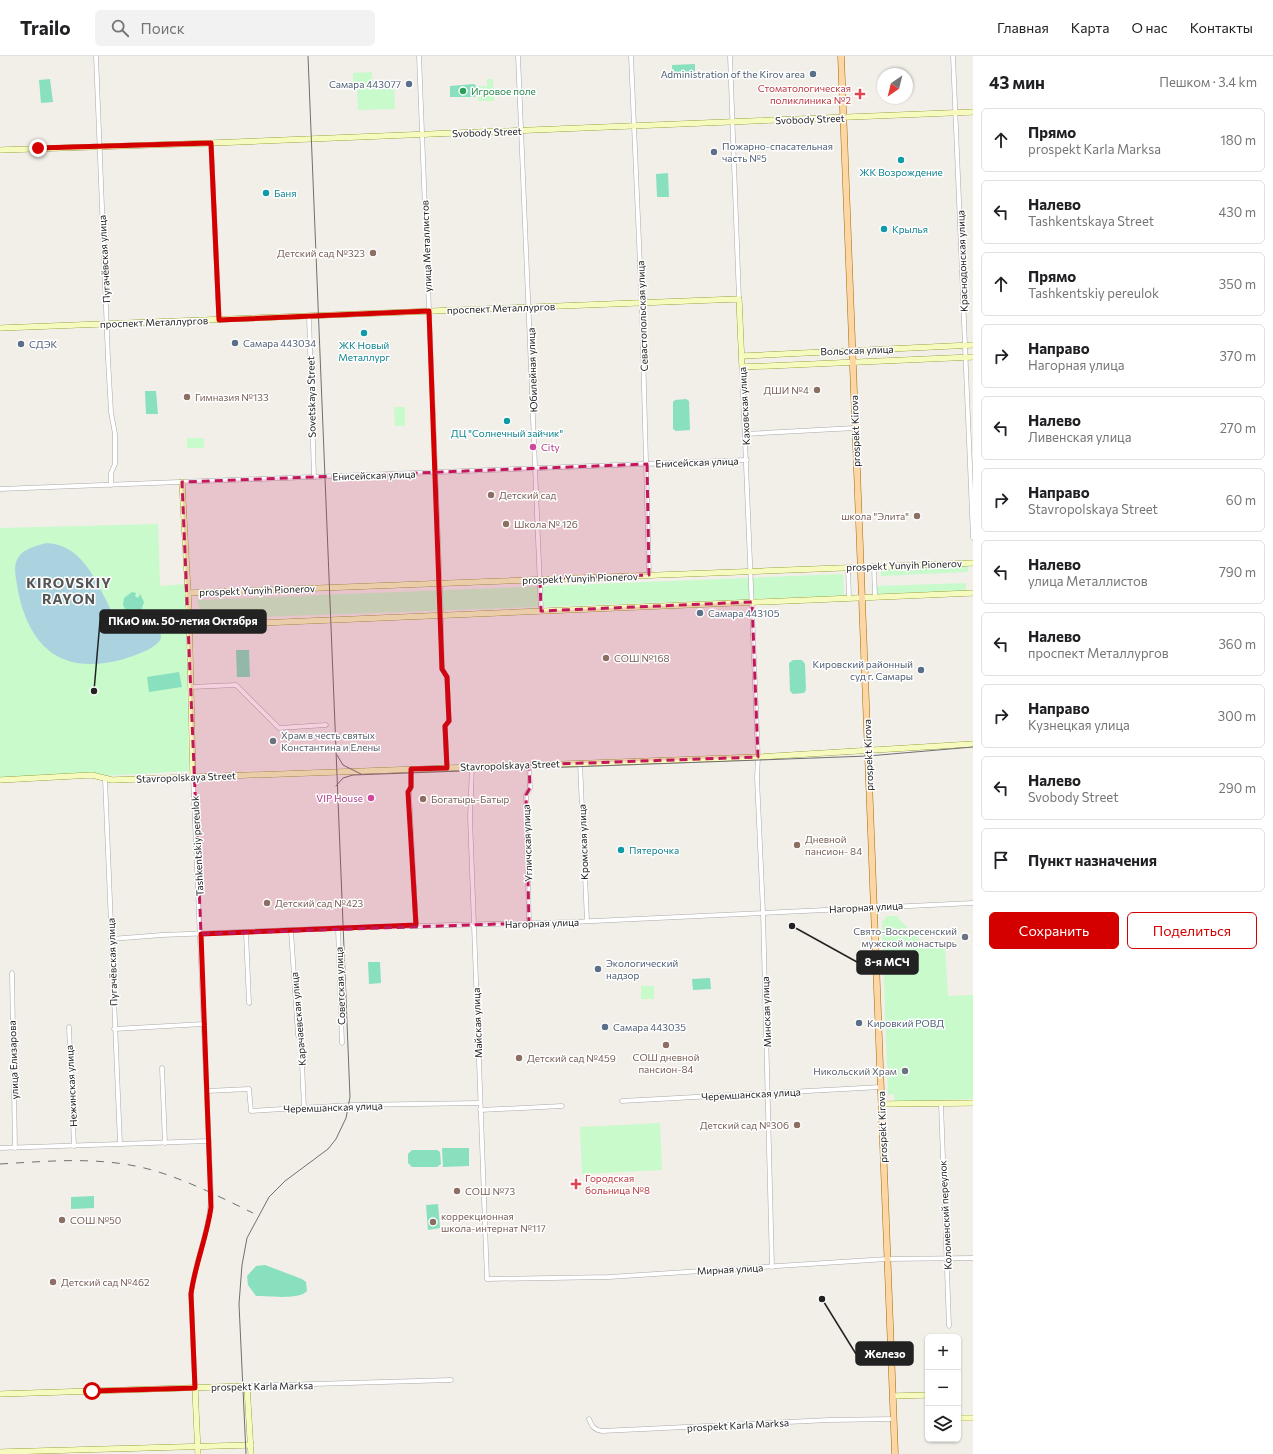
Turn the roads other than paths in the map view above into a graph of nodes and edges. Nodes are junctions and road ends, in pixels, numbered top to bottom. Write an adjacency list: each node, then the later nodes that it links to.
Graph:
1 (96, 56): 16 (street, Пугачёвская улица)
2 (419, 56): 14 (street, улица Металлистов)
3 (518, 56): 13 (street, Юбилейная улица)
4 (631, 56): 12 (street, Севастопольская улица)
5 (730, 56): 11 (street, Каховская улица)
6 (840, 56): 10 (main road, prospekt Kirova)
7 (954, 56): 8 (street, Краснодонская улица)
8 (955, 112): 9 (street, Svobody Street); 10 (street, Svobody Street); 26 (street, Краснодонская улица)
9 (973, 112)
10 (843, 117): 11 (street, Svobody Street); 28 (main road, prospekt Kirova)
11 (732, 122): 12 (street, Svobody Street); 18 (street, Каховская улица)
12 (634, 126): 13 (street, Svobody Street); 19 (street, Севастопольская улица)
13 (521, 130): 14 (street, Svobody Street); 20 (street, Юбилейная улица)
14 (422, 134): 15 (street, Svobody Street); 21 (street, улица Металлистов)
15 (211, 143): 16 (street, Svobody Street); 23 (street)
16 (100, 146): 17 (street, Svobody Street); 24 (street, Пугачёвская улица)
17 (0, 150)
18 (739, 299): 19 (street, проспект Металлургов); 29 (street, Каховская улица)
19 (641, 303): 20 (street, проспект Металлургов); 37 (street, Севастопольская улица)
20 (530, 307): 21 (street, проспект Металлургов); 38 (street, Юбилейная улица)
21 (429, 311): 22 (street, проспект Металлургов); 39 (street, улица Металлистов)
22 (309, 316): 23 (street, проспект Металлургов); 40 (street, Sovetskaya Street)
23 (219, 320): 24 (street, проспект Металлургов)
24 (107, 324): 25 (street, проспект Металлургов); 42 (street, Пугачёвская улица)
25 (0, 328)
26 (964, 345): 27 (street, Вольская улица); 28 (street, Вольская улица); 30 (street, Краснодонская улица)
27 (973, 345)
28 (852, 350): 29 (street, Вольская улица); 32 (main road, prospekt Kirova)
29 (742, 356): 33 (street, Каховская улица)
30 (965, 358): 31 (street, Вольская улица); 32 (street, Вольская улица); 44 (street, Краснодонская улица)
31 (973, 358)
32 (852, 362): 33 (street, Вольская улица); 34 (main road, prospekt Kirova)
33 (742, 367): 35 (street, Каховская улица)
34 (855, 428): 35 (street); 47 (main road, prospekt Kirova)
35 (746, 434): 36 (street, Каховская улица)
36 (747, 460): 37 (street, Енисейская улица); 49 (street, Каховская улица)
37 (647, 464): 38 (street, Енисейская улица); 50 (street, Севастопольская улица)
38 (536, 469): 39 (street, Енисейская улица); 51 (street, Юбилейная улица)
39 (435, 473): 40 (street, Енисейская улица); 52 (street, улица Металлистов)
40 (314, 477): 41 (street, Енисейская улица)
41 (182, 482): 42 (street, Енисейская улица); 53 (street, Tashkentskiy pereulok)
42 (111, 485): 43 (street, Енисейская улица)
43 (0, 490)
44 (973, 538)
45 (973, 563): 46 (street, prospekt Yunyih Pionerov)
46 (874, 566): 47 (street, prospekt Yunyih Pionerov); 55 (street)
47 (860, 567): 48 (street, prospekt Yunyih Pionerov); 57 (main road, prospekt Kirova)
48 (848, 568): 49 (street, prospekt Yunyih Pionerov); 56 (street)
49 (751, 571): 50 (street, prospekt Yunyih Pionerov); 58 (street, Каховская улица)
50 (648, 575): 51 (street, prospekt Yunyih Pionerov)
51 (540, 579): 52 (street, prospekt Yunyih Pionerov); 59 (street, Юбилейная улица)
52 (440, 583): 53 (street, prospekt Yunyih Pionerov); 60 (street, улица Металлистов)
53 (188, 593): 61 (street, Tashkentskiy pereulok)
54 (973, 593): 55 (street)
55 (875, 597): 57 (street)
56 (849, 598): 57 (street); 58 (street)
57 (861, 598): 65 (main road, prospekt Kirova)
58 (752, 602): 59 (street); 66 (street, Каховская улица)
59 (541, 611): 60 (street)
60 (441, 616): 61 (street); 70 (street, улица Металлистов)
61 (189, 626): 62 (street, Tashkentskiy pereulok)
62 (191, 687): 63 (street); 72 (street, Tashkentskiy pereulok)
63 (326, 725)
64 (973, 744): 65 (street, Stavropolskaya Street)
65 (867, 750): 66 (street, Stavropolskaya Street); 76 (main road, prospekt Kirova)
66 (758, 756): 67 (street, Stavropolskaya Street); 77 (street, Минская улица)
67 (580, 763): 68 (street, Stavropolskaya Street); 78 (street, Кромская улица)
68 (529, 765): 69 (street, Stavropolskaya Street); 79 (street, Угличская улица)
69 (472, 767): 70 (street, Stavropolskaya Street); 80 (street, Майская улица)
70 (447, 768): 71 (street, Stavropolskaya Street)
71 (411, 769): 72 (street, Stavropolskaya Street); 81 (street)
72 (194, 777): 73 (street, Stavropolskaya Street); 85 (street, Tashkentskiy pereulok)
73 (105, 779): 74 (street, Stavropolskaya Street); 86 (street, Пугачёвская улица)
74 (0, 780)
75 (973, 903): 76 (street, Нагорная улица)
76 (874, 907): 77 (street, Нагорная улица); 94 (main road, prospekt Kirova)
77 (763, 912): 78 (street, Нагорная улица); 96 (street, Минская улица)
78 (588, 921): 79 (street, Нагорная улица)
79 (529, 923): 80 (street, Нагорная улица)
80 (474, 924): 81 (street, Нагорная улица); 98 (street, Майская улица)
81 (416, 925): 82 (street, Нагорная улица)
82 (338, 928): 83 (street, Нагорная улица); 92 (street, Советская улица)
83 (291, 931): 84 (street, Нагорная улица); 103 (street, Карачаевская улица)
84 (246, 933): 85 (street, Нагорная улица); 88 (street)
85 (201, 934): 86 (street, Нагорная улица); 89 (street, Tashkentskiy pereulok)
86 (111, 939): 91 (street, Пугачёвская улица)
87 (12, 973): 110 (street, улица Елизарова)
88 (249, 1002)
89 (204, 1024): 91 (street); 95 (street, Tashkentskiy pereulok)
90 (69, 1026): 108 (street, Нежинская улица)
91 (114, 1029): 107 (street, Пугачёвская улица)
92 (342, 1043)
93 (162, 1068): 106 (street)
94 (881, 1087): 96 (street, Черемшанская улица); 101 (main road, prospekt Kirova)
95 (207, 1090): 103 (street, Черемшанская улица); 105 (street, Tashkentskiy pereulok)
96 (768, 1093): 97 (street, Черемшанская улица); 114 (street, Минская улица)
97 (622, 1101)
98 (480, 1103): 103 (street, Черемшанская улица); 104 (street, Майская улица)
99 (941, 1103): 100 (street); 101 (street); 111 (street, Коломенский переулок)
100 (973, 1103)
101 (881, 1104): 113 (main road, prospekt Kirova)
102 (562, 1106): 104 (street)
103 (304, 1108)
104 (480, 1110): 115 (street, Майская улица)
105 (209, 1139): 106 (street); 119 (street, Tashkentskiy pereulok)
106 (165, 1143): 107 (street)
107 (120, 1144): 108 (street)
108 (74, 1146): 110 (street)
109 (0, 1148): 110 (street)
110 (15, 1148)
111 (945, 1258): 112 (street, Мирная улица); 113 (street, Мирная улица); 116 (street, Коломенский переулок)
112 (973, 1258)
113 (887, 1259): 114 (street, Мирная улица); 122 (main road, prospekt Kirova)
114 (772, 1267): 115 (street, Мирная улица)
115 (487, 1279)
116 (949, 1326)
117 (451, 1380): 118 (street, prospekt Karla Marksa)
118 (247, 1386): 119 (street, prospekt Karla Marksa); 127 (street)
119 (195, 1388): 120 (street, prospekt Karla Marksa); 128 (street)
120 (0, 1394)
121 (925, 1395): 122 (street)
122 (893, 1396): 126 (main road, prospekt Kirova)
123 (961, 1418): 124 (street)
124 (973, 1418)
125 (589, 1419): 126 (street, prospekt Karla Marksa)
126 (894, 1419): 132 (main road, prospekt Kirova)
127 (251, 1445): 128 (street); 131 (street)
128 (198, 1447): 129 (street); 130 (street)
129 (0, 1452)
130 (198, 1454)
131 (251, 1454)
132 (895, 1454)

